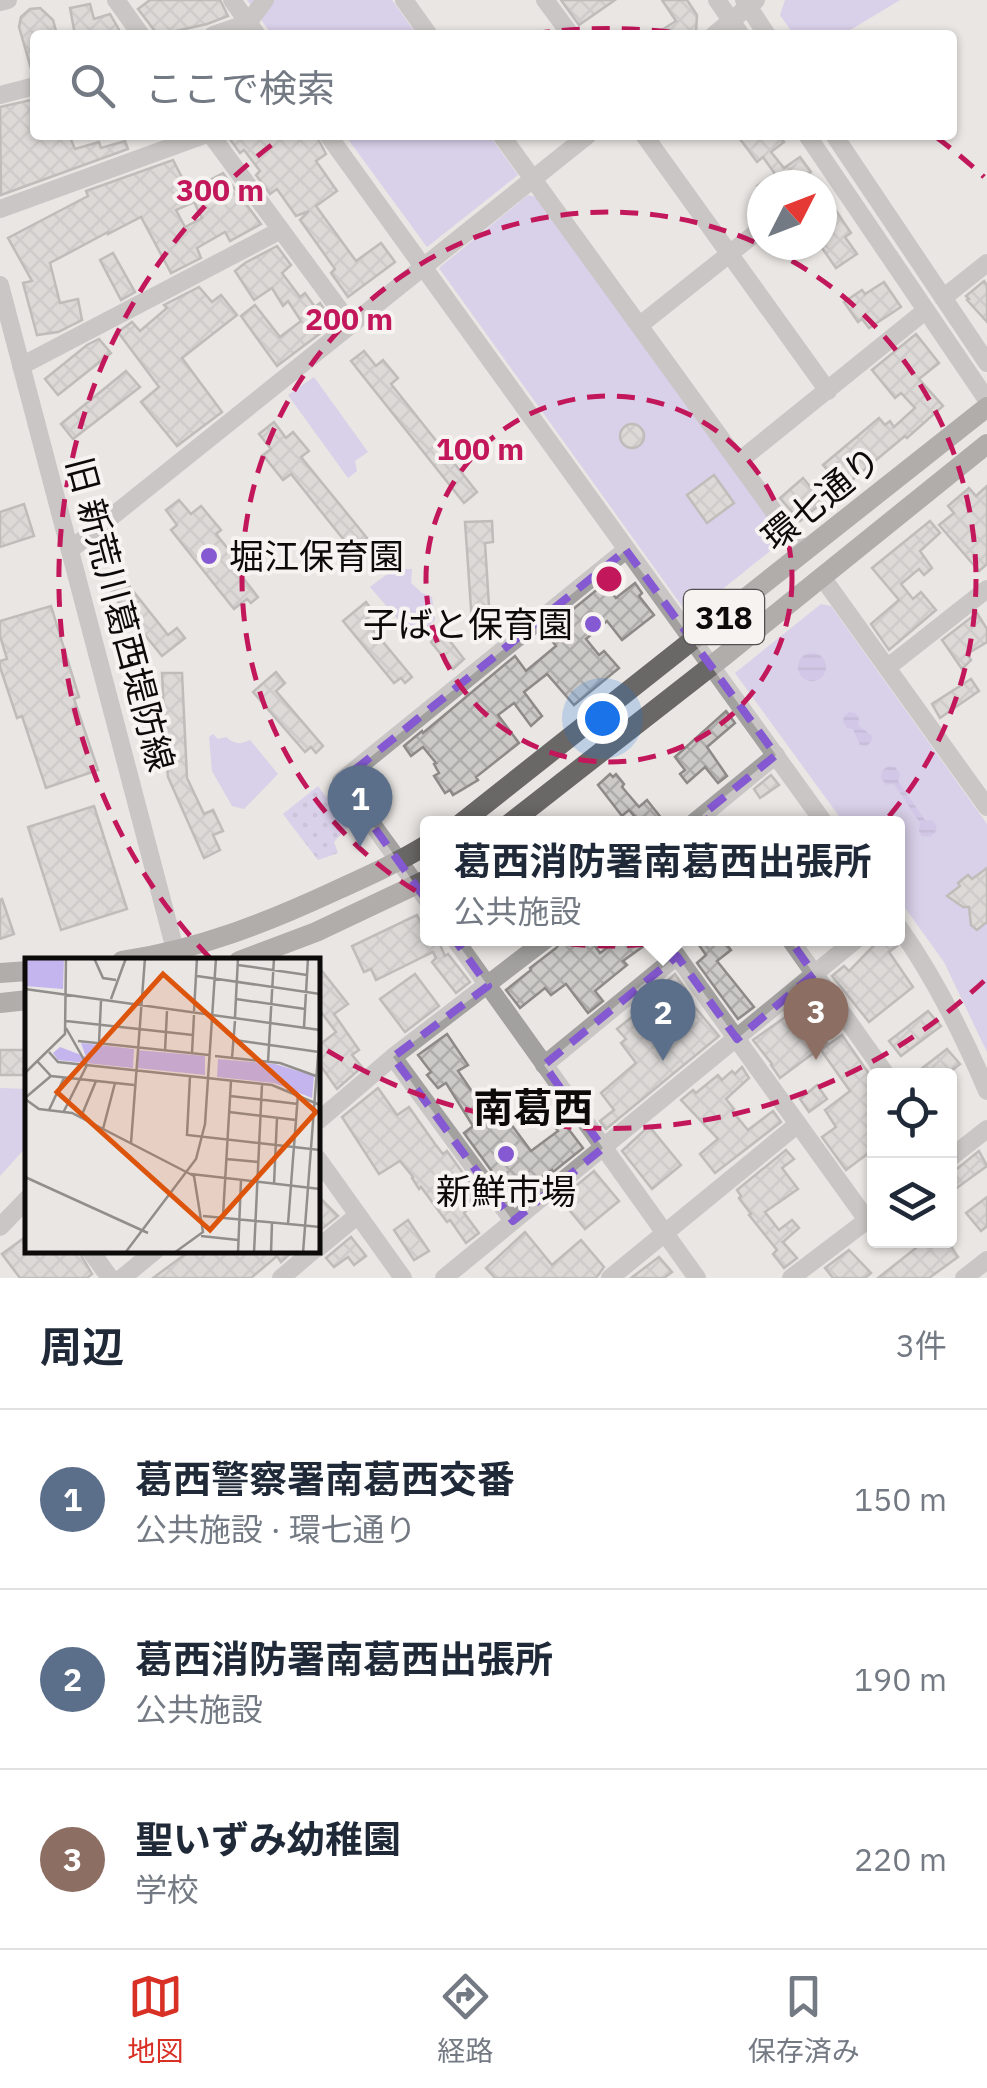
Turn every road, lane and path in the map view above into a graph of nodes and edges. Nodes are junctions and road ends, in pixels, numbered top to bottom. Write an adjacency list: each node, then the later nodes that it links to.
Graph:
1 (8, 0): 8 (street)
2 (116, 0): 12 (street)
3 (232, 0): 11 (street)
4 (265, 0): 11 (street)
5 (404, 0): 13 (street)
6 (545, 0): 14 (street)
7 (717, 0): 10 (street)
8 (0, 2)
9 (749, 2): 10 (street); 15 (street)
10 (736, 28)
11 (252, 29)
12 (137, 30)
13 (425, 30)
14 (567, 30)
15 (764, 30)
16 (30, 87): 17 (street)
17 (0, 95)
18 (194, 140): 29 (street)
19 (212, 140): 30 (street)
20 (332, 140): 34 (street)
21 (505, 140): 27 (street)
22 (582, 140): 27 (street)
23 (648, 140): 32 (street)
24 (810, 140): 26 (street)
25 (837, 140): 36 (street)
26 (830, 170)
27 (533, 180): 34 (street); 38 (street)
28 (837, 180): 37 (street)
29 (0, 209)
30 (281, 230): 39 (street); 41 (street)
31 (747, 240): 32 (street)
32 (730, 254): 38 (street); 42 (street)
33 (987, 264): 36 (street)
34 (424, 268): 39 (street); 47 (street)
35 (0, 285): 41 (street, 旧 新荒川葛西堤防線)
36 (943, 298): 40 (street)
37 (925, 311): 42 (street); 43 (street)
38 (640, 325): 45 (street)
39 (351, 326): 46 (street)
40 (987, 364)
41 (21, 366): 46 (street, 旧 新荒川葛西堤防線)
42 (828, 391): 45 (street)
43 (987, 404): 48 (main road, 環七通り / 318)
44 (987, 444): 49 (main road, 環七通り / 318)
45 (738, 462): 48 (street)
46 (70, 550): 72 (street, 旧 新荒川葛西堤防線)
47 (626, 550): 52 (street); 62 (street)
48 (804, 553): 52 (main road, 環七通り / 318)
49 (822, 577): 53 (main road, 環七通り / 318); 54 (street)
50 (982, 593): 51 (street); 54 (street)
51 (987, 614)
52 (694, 641): 53 (street); 57 (main road, 環七通り / 318)
53 (712, 666): 55 (street); 58 (main road, 環七通り / 318)
54 (888, 667): 56 (street)
55 (776, 755): 59 (street); 60 (street)
56 (987, 807)
57 (470, 816)
58 (519, 816)
59 (707, 816)
60 (819, 816)
61 (420, 849): 62 (main road)
62 (400, 860): 63 (street); 72 (main road)
63 (420, 883)
64 (420, 890): 73 (main road)
65 (905, 936): 84 (street)
66 (460, 946): 77 (street)
67 (538, 946): 77 (street)
68 (670, 946): 71 (street)
69 (795, 946): 76 (street)
70 (848, 946): 76 (street)
71 (677, 956): 80 (street); 82 (street)
72 (178, 957)
73 (244, 958)
74 (25, 971): 75 (main road)
75 (0, 973)
76 (814, 974): 80 (street); 83 (street)
77 (488, 986): 81 (street); 82 (street)
78 (25, 1000): 79 (main road)
79 (0, 1002)
80 (737, 1038): 86 (street); 88 (street)
81 (393, 1057): 85 (street); 95 (street)
82 (544, 1065): 88 (street)
83 (881, 1068)
84 (987, 1091)
85 (320, 1119)
86 (798, 1124): 92 (street); 97 (street)
87 (987, 1129): 89 (street)
88 (603, 1148): 95 (street); 97 (street)
89 (957, 1153)
90 (320, 1162): 93 (street)
91 (25, 1201): 96 (street)
92 (867, 1212)
93 (358, 1214): 98 (street); 106 (street)
94 (867, 1220): 110 (street)
95 (514, 1222): 107 (street)
96 (0, 1227)
97 (665, 1233): 108 (street); 109 (street)
98 (320, 1246)
99 (92, 1253): 103 (street)
100 (152, 1253): 104 (street)
101 (311, 1253): 105 (street)
102 (987, 1260): 111 (street)
103 (110, 1278)
104 (122, 1278)
105 (281, 1278)
106 (404, 1278)
107 (444, 1278)
108 (610, 1278)
109 (697, 1278)
110 (791, 1278)
111 (964, 1278)

